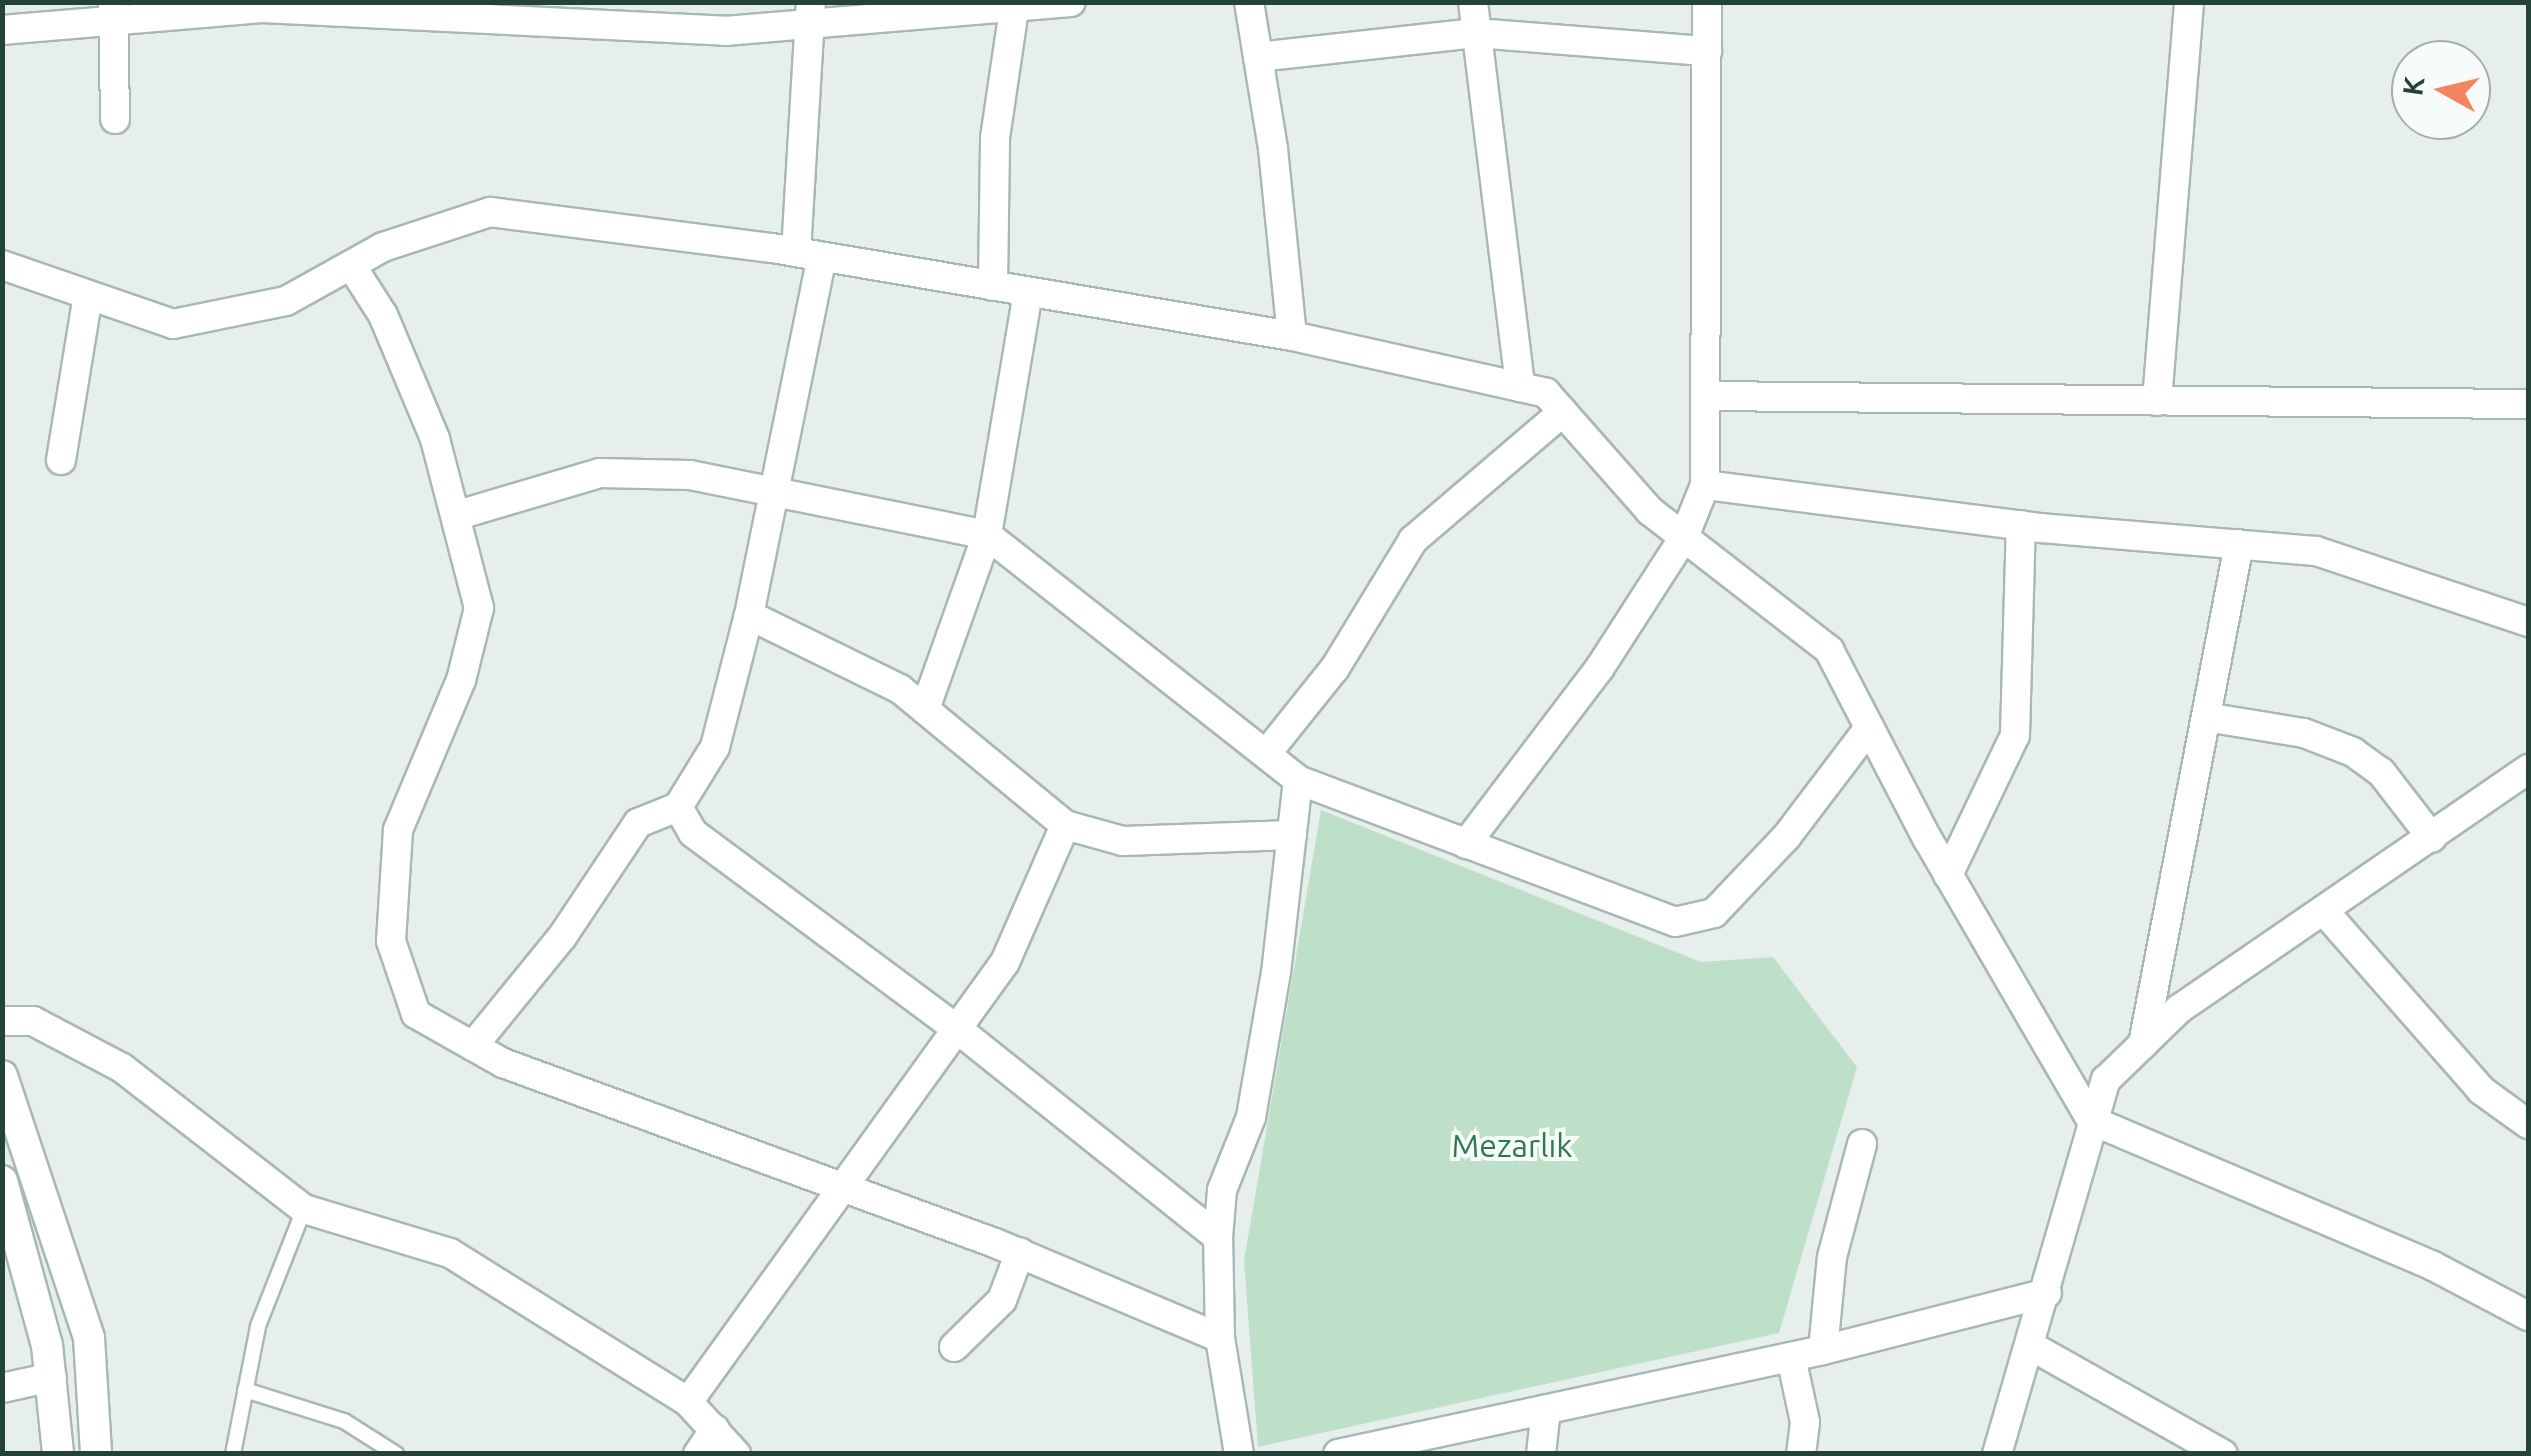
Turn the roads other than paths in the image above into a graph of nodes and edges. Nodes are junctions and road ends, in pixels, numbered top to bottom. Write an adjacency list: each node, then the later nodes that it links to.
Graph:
1 (1071, 2): 6 (street)
2 (1249, 2): 12 (street)
3 (1473, 2): 10 (street)
4 (1707, 2): 11 (street)
5 (2188, 2): 23 (street)
6 (1015, 6): 8 (street); 17 (street)
7 (114, 12): 8 (street); 9 (street); 13 (street)
8 (810, 13): 14 (street)
9 (2, 30)
10 (1476, 33): 11 (street); 12 (street); 21 (street)
11 (1707, 51): 22 (street)
12 (1258, 57): 20 (street)
13 (115, 120)
14 (809, 255): 16 (street); 17 (street); 28 (street)
15 (2, 265): 19 (street)
16 (351, 265): 19 (street); 29 (street)
17 (994, 286): 18 (street)
18 (1028, 292): 20 (street); 31 (street)
19 (88, 295): 26 (street)
20 (1292, 336): 21 (street)
21 (1520, 387): 25 (street)
22 (1705, 396): 23 (street); 27 (street)
23 (2157, 401): 24 (street)
24 (2528, 404)
25 (1563, 412): 32 (street); 39 (street)
26 (62, 460)
27 (1705, 484): 30 (street); 32 (street)
28 (775, 492): 29 (street); 31 (street); 34 (street)
29 (458, 515): 52 (street)
30 (2022, 526): 33 (street); 47 (street)
31 (987, 535): 36 (street); 39 (street)
32 (1684, 537): 38 (street); 46 (street)
33 (2239, 544): 35 (street); 37 (street)
34 (749, 615): 36 (street); 42 (street)
35 (2528, 622)
36 (925, 710): 43 (street)
37 (2206, 717): 45 (street); 51 (street)
38 (1870, 728): 46 (street); 47 (street)
39 (1266, 754): 41 (street)
40 (2528, 770): 45 (street)
41 (1298, 780): 44 (street); 46 (street)
42 (678, 808): 50 (street); 52 (street)
43 (1065, 825): 44 (street); 50 (street)
44 (1292, 835): 60 (street)
45 (2432, 838): 48 (street)
46 (1466, 844)
47 (1948, 875): 54 (street)
48 (2324, 911): 51 (street); 55 (street)
49 (2, 1021): 59 (street)
50 (956, 1028): 58 (street); 60 (street)
51 (2143, 1044): 54 (street)
52 (473, 1046): 58 (street)
53 (2, 1076): 76 (main road)
54 (2091, 1120): 62 (street); 63 (street)
55 (2528, 1124)
56 (1862, 1144): 67 (street)
57 (2, 1181): 69 (main road)
58 (837, 1187): 61 (street); 72 (street)
59 (304, 1209): 71 (lane); 72 (street)
60 (1218, 1237): 64 (street)
61 (1020, 1252): 64 (street); 66 (street)
62 (2047, 1292): 65 (street); 67 (street)
63 (2528, 1316)
64 (1220, 1338): 81 (street)
65 (2030, 1346): 85 (street); 86 (street)
66 (954, 1348)
67 (1823, 1350): 68 (street)
68 (1792, 1357): 73 (street); 84 (street)
69 (52, 1377): 70 (street); 75 (main road)
70 (2, 1388)
71 (245, 1390): 77 (lane); 78 (lane)
72 (688, 1402): 74 (street)
73 (1546, 1409): 82 (street); 83 (street)
74 (716, 1429): 79 (street); 80 (street)
75 (58, 1454)
76 (96, 1454)
77 (233, 1454)
78 (396, 1454)
79 (698, 1454)
80 (736, 1454)
81 (1239, 1454)
82 (1338, 1454)
83 (1540, 1454)
84 (1801, 1454)
85 (1997, 1454)
86 (2223, 1454)

